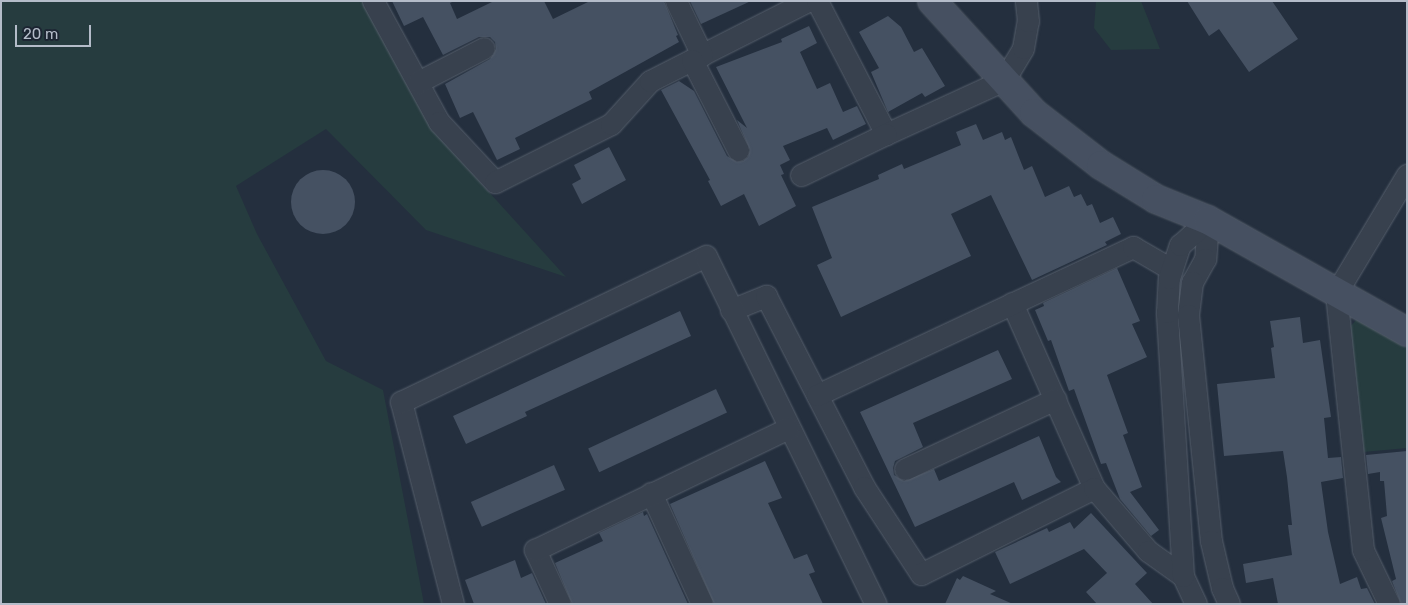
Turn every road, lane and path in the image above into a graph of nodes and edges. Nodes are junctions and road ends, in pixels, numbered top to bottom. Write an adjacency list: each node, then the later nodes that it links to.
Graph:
1 (373, 1): 10 (street)
2 (676, 1): 8 (street)
3 (808, 1): 8 (street)
4 (817, 1): 11 (street)
5 (932, 1): 9 (street)
6 (1026, 1): 9 (street)
7 (484, 48): 10 (street)
8 (697, 58): 10 (street); 12 (street)
9 (1004, 80): 11 (street); 15 (street)
10 (418, 82)
11 (886, 134): 13 (street)
12 (738, 150)
13 (801, 175)
14 (1407, 175): 17 (street)
15 (1208, 220): 16 (street); 17 (street); 33 (street)
16 (1172, 269): 18 (street); 27 (street)
17 (1336, 293): 20 (street); 34 (street)
18 (1012, 303): 21 (street); 22 (street)
19 (731, 310): 21 (street); 23 (street); 28 (street)
20 (1407, 332)
21 (817, 395): 25 (street)
22 (1055, 399): 24 (street); 25 (street)
23 (788, 428): 26 (street); 31 (street)
24 (905, 469)
25 (1094, 488): 27 (street)
26 (651, 493): 29 (street); 30 (street)
27 (1183, 576): 32 (street)
28 (453, 604)
29 (560, 604)
30 (702, 604)
31 (876, 604)
32 (1196, 604)
33 (1229, 604)
34 (1390, 604)

